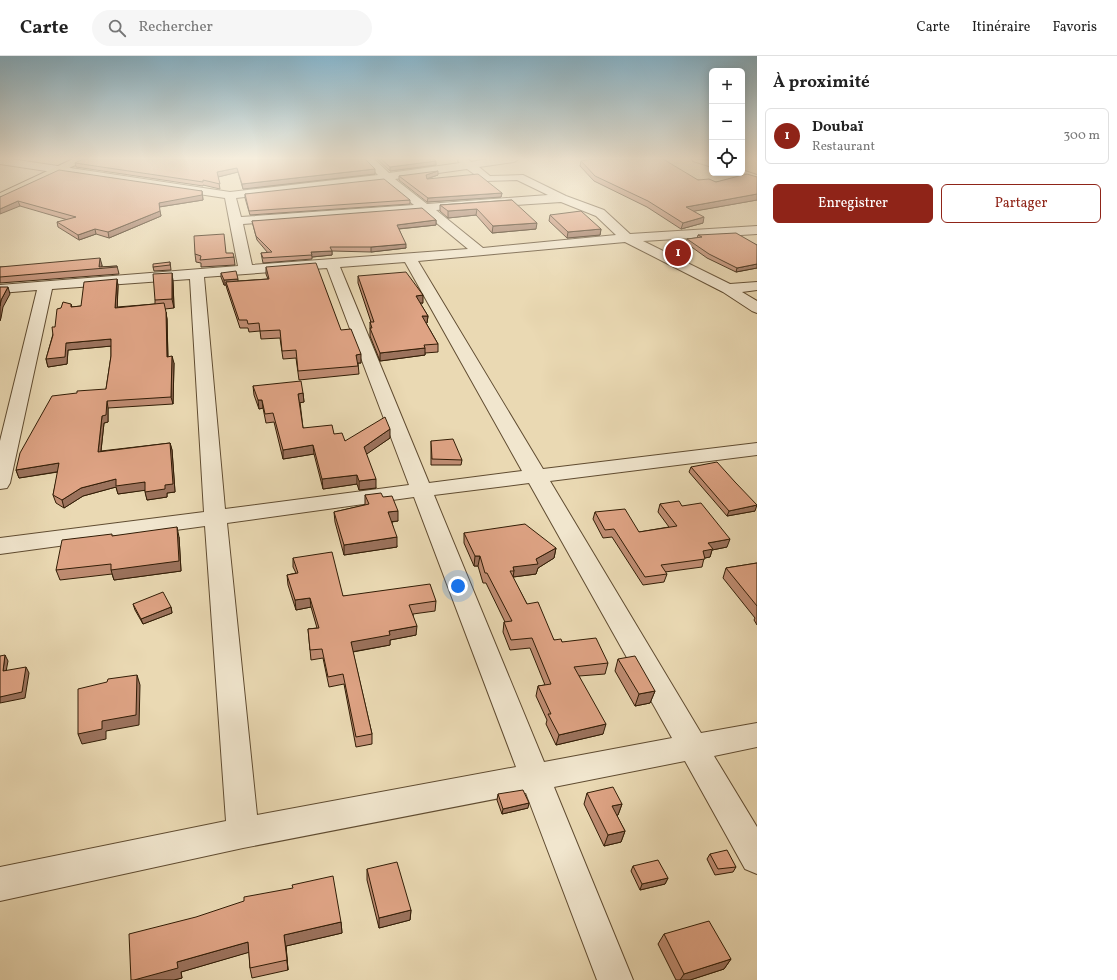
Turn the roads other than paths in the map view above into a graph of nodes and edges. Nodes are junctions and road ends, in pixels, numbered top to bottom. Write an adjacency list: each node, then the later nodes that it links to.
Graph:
1 (232, 202): 6 (street)
2 (418, 202): 5 (street)
3 (506, 202): 5 (street)
4 (572, 202): 8 (street)
5 (426, 208): 6 (street); 9 (street)
6 (236, 221): 12 (street)
7 (757, 230): 8 (street)
8 (627, 238): 9 (street); 17 (street)
9 (480, 252): 10 (street)
10 (409, 257): 11 (street); 20 (street)
11 (332, 263): 12 (street); 22 (street)
12 (246, 270): 13 (street)
13 (197, 274): 14 (street); 23 (street)
14 (46, 285): 16 (street); 21 (street)
15 (757, 286): 17 (street)
16 (0, 289)
17 (728, 289): 18 (street)
18 (757, 308)
19 (757, 449): 20 (street)
20 (536, 476): 22 (street); 26 (street)
21 (0, 483)
22 (421, 490): 23 (street); 27 (street)
23 (215, 517): 24 (street); 28 (street)
24 (0, 546)
25 (757, 735): 26 (street)
26 (693, 747): 27 (street); 29 (street)
27 (535, 778): 28 (street); 31 (street)
28 (244, 833): 30 (street)
29 (757, 858)
30 (0, 884)
31 (615, 980)

